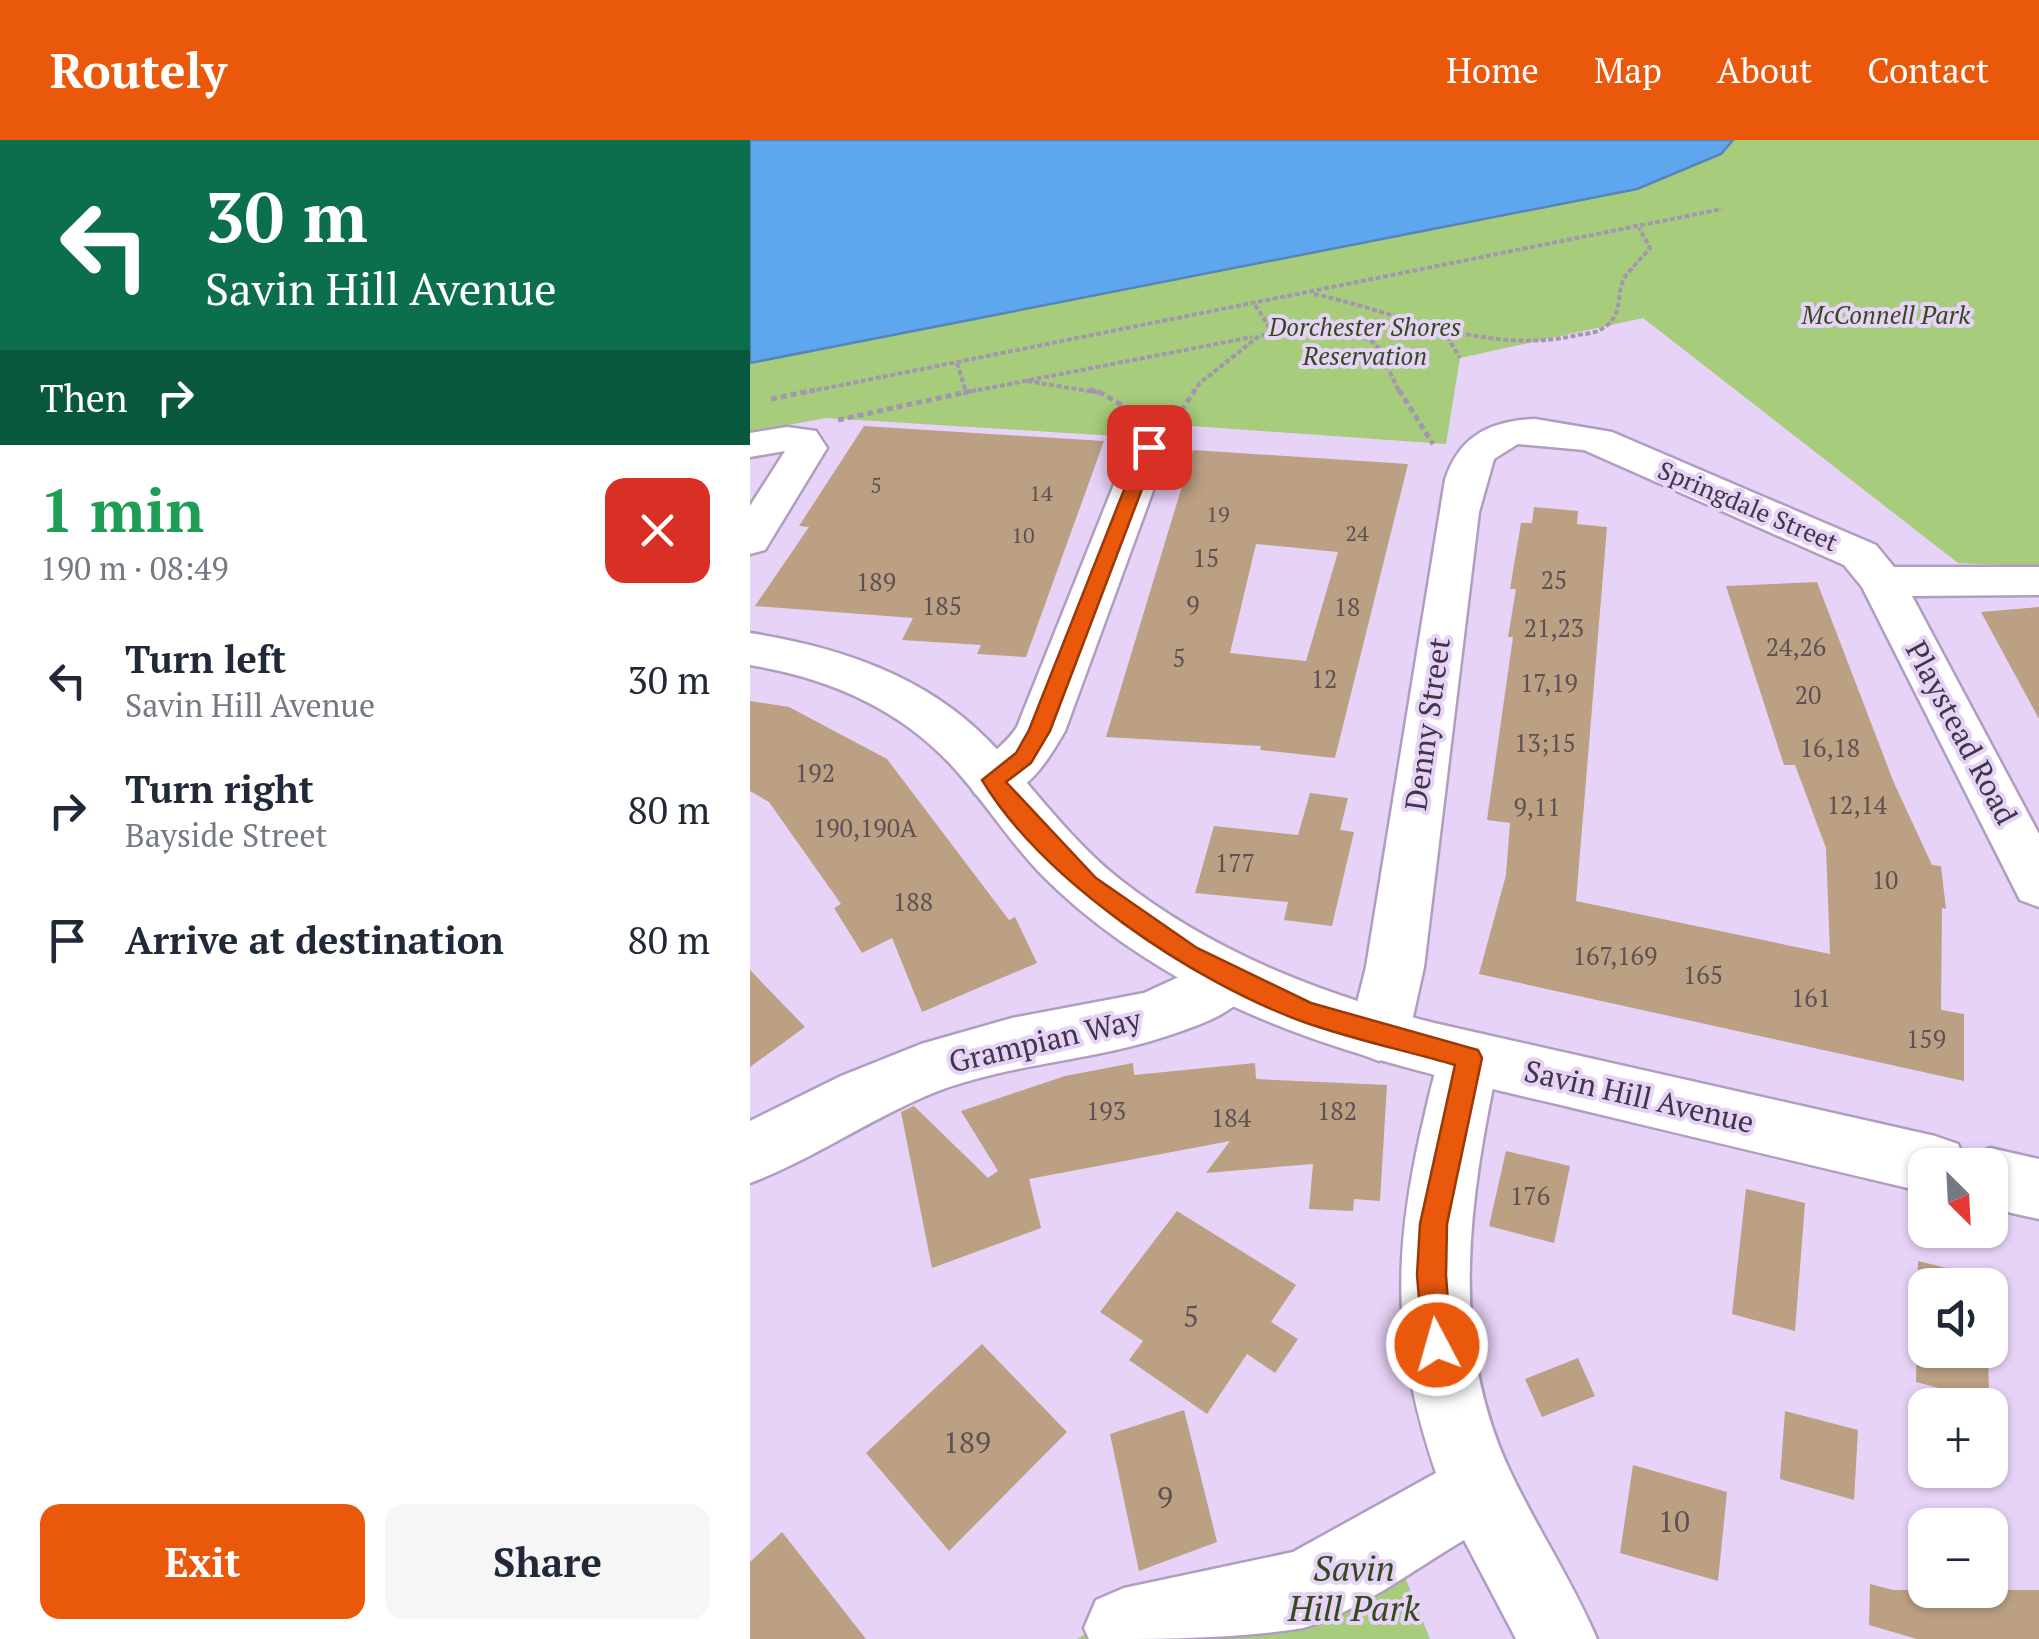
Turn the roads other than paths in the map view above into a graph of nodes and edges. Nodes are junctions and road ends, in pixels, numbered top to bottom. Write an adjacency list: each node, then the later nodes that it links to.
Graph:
1 (1493, 444): 6 (street, Springdale Street); 11 (street, Denny Street)
2 (750, 445): 4 (street)
3 (1149, 447): 8 (street)
4 (750, 540)
5 (2039, 580): 6 (street)
6 (1882, 582): 9 (street, Playstead Road)
7 (750, 649): 8 (street, Savin Hill Avenue)
8 (993, 780): 10 (street, Savin Hill Avenue)
9 (2039, 885)
10 (1229, 978): 11 (street, Savin Hill Avenue); 13 (street, Grampian Way)
11 (1379, 1035): 12 (street, Savin Hill Avenue)
12 (1469, 1058): 14 (street, Savin Hill Avenue); 17 (street)
13 (750, 1154)
14 (1908, 1159)
15 (2008, 1182): 16 (street)
16 (2039, 1189)
17 (1480, 1489): 18 (street); 19 (street)
18 (1124, 1628)
19 (1557, 1639)

